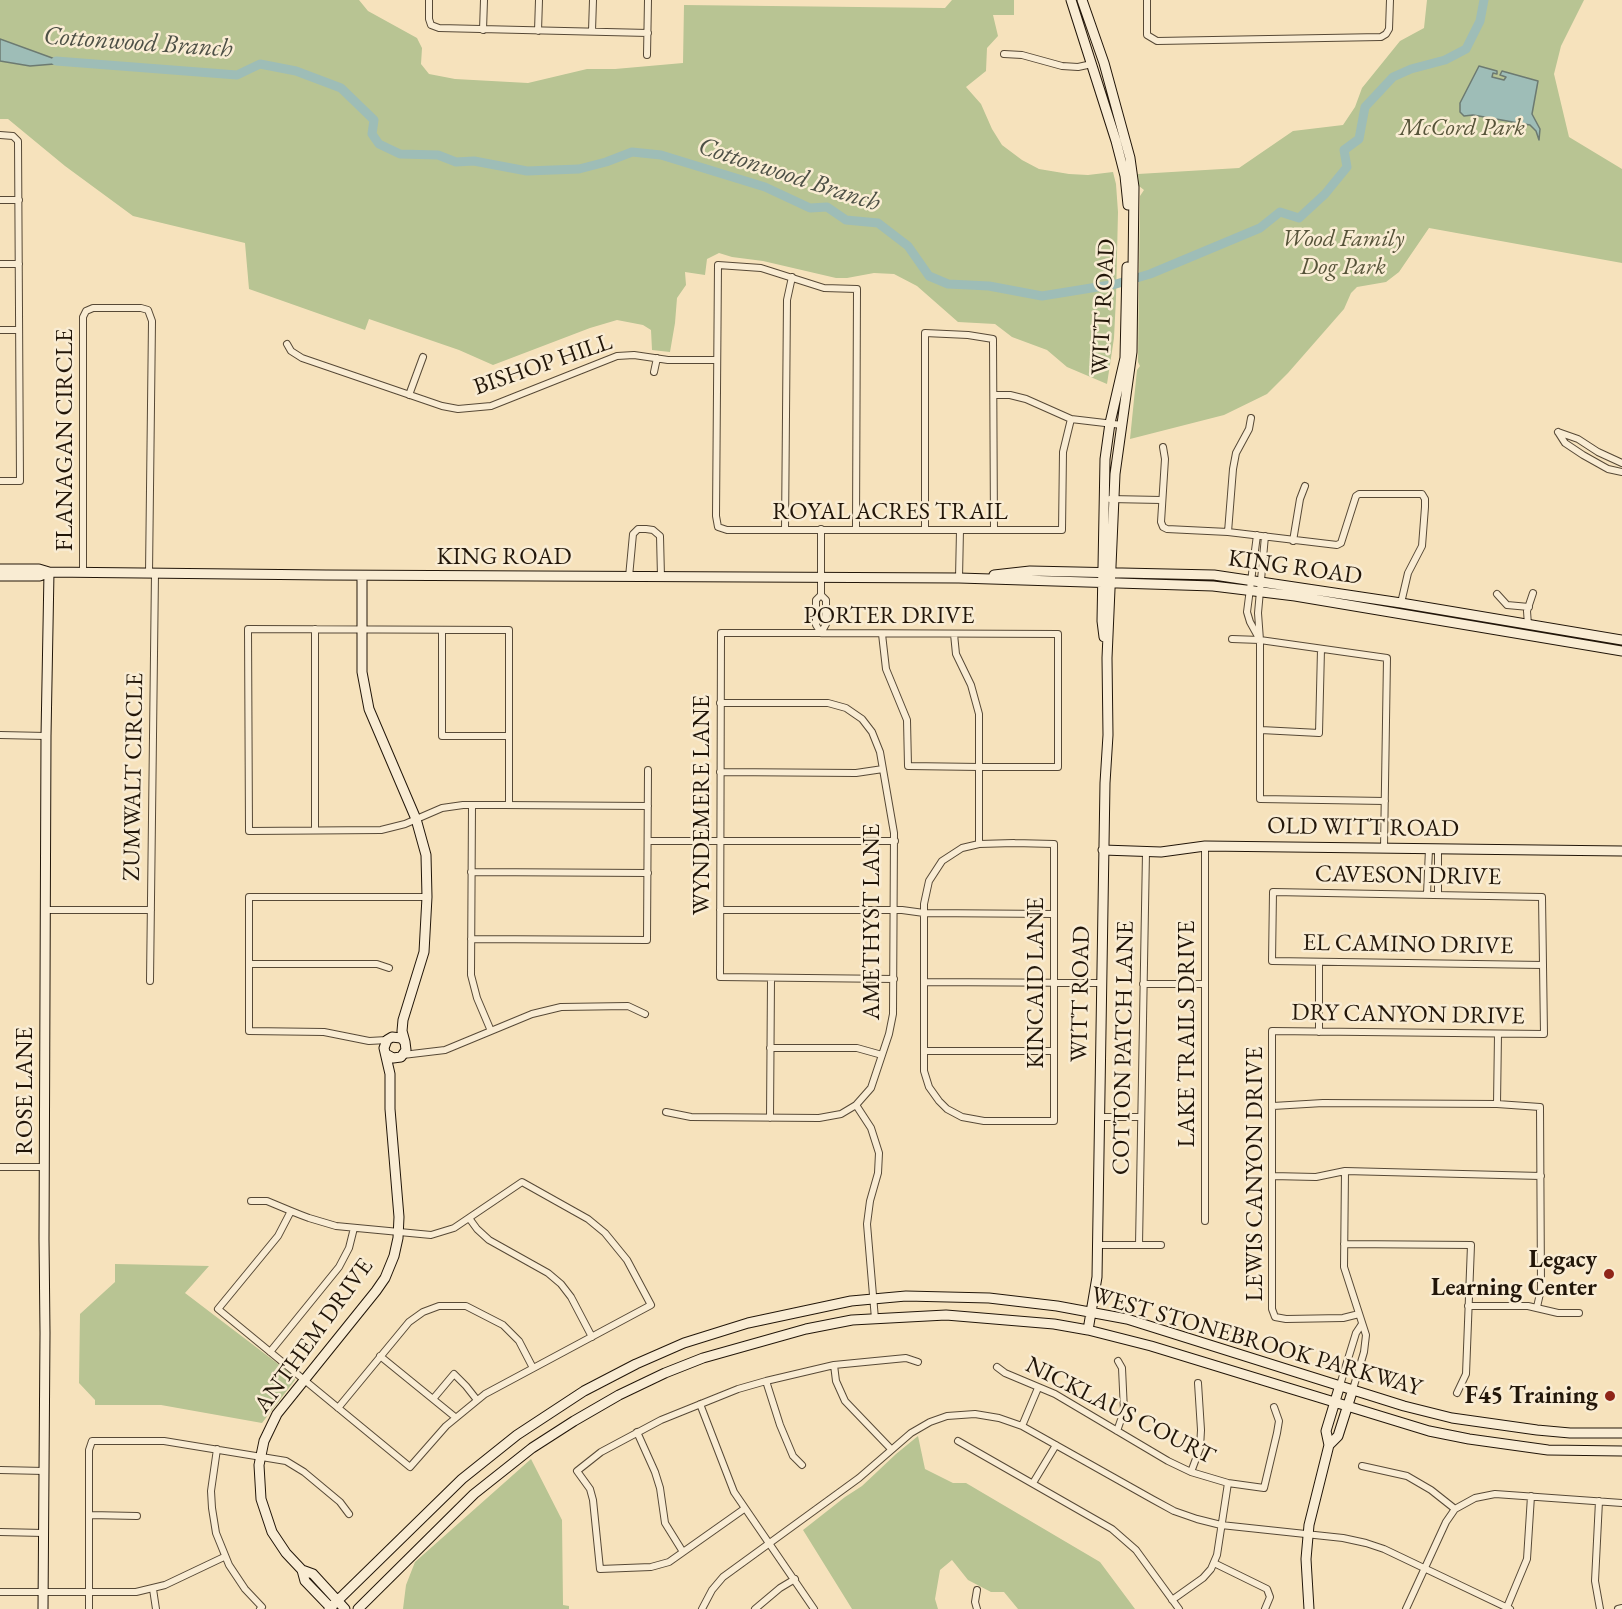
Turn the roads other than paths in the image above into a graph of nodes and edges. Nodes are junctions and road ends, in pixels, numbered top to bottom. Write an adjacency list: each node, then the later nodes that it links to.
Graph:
1 (429, 0): 10 (street)
2 (484, 0): 10 (street)
3 (539, 0): 11 (street)
4 (593, 0): 12 (street)
5 (648, 0): 13 (street)
6 (1071, 0): 17 (street, WITT ROAD)
7 (1082, 0): 16 (street, WITT ROAD)
8 (1146, 0): 9 (street)
9 (1390, 0)
10 (483, 30): 11 (street)
11 (538, 31): 12 (street)
12 (592, 31): 13 (street)
13 (648, 33): 14 (street)
14 (647, 54)
15 (1004, 54): 17 (street)
16 (1103, 60): 17 (street); 21 (street, WITT ROAD)
17 (1092, 64): 21 (street, WITT ROAD)
18 (0, 135): 20 (street)
19 (0, 200): 20 (street)
20 (19, 200): 23 (street)
21 (1131, 239): 30 (street, WITT ROAD)
22 (0, 264): 23 (street)
23 (19, 264): 26 (street)
24 (792, 277): 31 (street); 46 (street); 48 (street)
25 (0, 330): 26 (street)
26 (19, 330): 42 (street)
27 (287, 344): 33 (street, BISHOP HILL)
28 (423, 357): 33 (street)
29 (657, 358): 31 (street, BISHOP HILL); 32 (street); 33 (street, BISHOP HILL)
30 (1128, 358): 37 (street, WITT ROAD); 38 (street, WITT ROAD)
31 (716, 360): 48 (street, ROYAL ACRES TRAIL)
32 (654, 372)
33 (409, 394)
34 (994, 395): 36 (street); 47 (street); 51 (street)
35 (1251, 418): 52 (street)
36 (1071, 419): 37 (street); 51 (street, ROYAL ACRES TRAIL)
37 (1110, 423): 38 (street); 44 (street, WITT ROAD)
38 (1122, 425): 44 (street, WITT ROAD)
39 (1163, 447): 45 (street)
40 (1622, 462): 41 (street)
41 (1622, 472)
42 (0, 481)
43 (1305, 486): 55 (street)
44 (1109, 499): 45 (street); 64 (street, WITT ROAD)
45 (1161, 500): 52 (street)
46 (856, 529): 47 (street, ROYAL ACRES TRAIL); 49 (street, ROYAL ACRES TRAIL)
47 (924, 529): 50 (street, ROYAL ACRES TRAIL)
48 (786, 530): 49 (street, ROYAL ACRES TRAIL)
49 (821, 530): 65 (street)
50 (960, 530): 51 (street, ROYAL ACRES TRAIL); 66 (street)
51 (994, 530)
52 (1228, 532): 53 (street)
53 (1257, 536): 54 (street); 67 (street)
54 (1265, 536): 55 (street); 67 (street)
55 (1293, 541): 70 (street)
56 (0, 568): 57 (street, KING ROAD)
57 (50, 572): 58 (street, KING ROAD); 60 (street, KING ROAD); 90 (street, ROSE LANE)
58 (83, 573): 59 (street, KING ROAD); 59 (street, FLANAGAN CIRCLE)
59 (152, 573): 61 (street, KING ROAD); 118 (street, ZUMWALT CIRCLE)
60 (0, 576)
61 (362, 576): 62 (street, KING ROAD); 75 (street)
62 (629, 577): 63 (street, KING ROAD); 63 (street)
63 (661, 577): 65 (street, KING ROAD)
64 (1107, 577): 66 (street, KING ROAD); 67 (street, KING ROAD); 109 (street, WITT ROAD)
65 (821, 578): 66 (street, KING ROAD); 78 (street)
66 (959, 578)
67 (1255, 586): 70 (street, KING ROAD); 72 (street, KING ROAD); 83 (street); 83 (street)
68 (1533, 593): 71 (street)
69 (1497, 594): 71 (street)
70 (1401, 603): 72 (street); 73 (street, KING ROAD)
71 (1528, 607): 73 (street)
72 (1399, 614): 81 (street, KING ROAD)
73 (1528, 625): 81 (street); 84 (street, KING ROAD)
74 (315, 629): 75 (street); 101 (street); 101 (street)
75 (362, 630): 76 (street); 100 (street)
76 (442, 630): 91 (street); 91 (street)
77 (721, 633): 78 (street, PORTER DRIVE); 87 (street, WYNDEMERE LANE)
78 (821, 633): 79 (street, PORTER DRIVE)
79 (882, 634): 80 (street, PORTER DRIVE); 92 (street)
80 (954, 634): 92 (street); 92 (street, PORTER DRIVE)
81 (1527, 636): 86 (street, KING ROAD)
82 (1232, 639): 83 (street)
83 (1260, 639): 85 (street); 88 (street)
84 (1622, 640)
85 (1321, 649): 88 (street); 96 (street)
86 (1622, 651)
87 (720, 703): 93 (street, AMETHYST LANE); 95 (street, WYNDEMERE LANE)
88 (1261, 730): 96 (street)
89 (0, 735): 90 (street)
90 (46, 736): 117 (street, ROSE LANE)
91 (509, 736): 98 (street)
92 (980, 767): 105 (street)
93 (883, 769): 95 (street); 104 (street, AMETHYST LANE)
94 (648, 770): 99 (street)
95 (720, 772): 103 (street, WYNDEMERE LANE)
96 (1385, 801): 107 (street)
97 (472, 805): 98 (street); 100 (street); 112 (street)
98 (509, 805): 99 (street)
99 (648, 806): 102 (street)
100 (416, 819): 101 (street); 116 (street)
101 (315, 830)
102 (648, 841): 103 (street); 113 (street)
103 (720, 841): 104 (street); 119 (street, WYNDEMERE LANE)
104 (895, 842): 120 (street, AMETHYST LANE)
105 (980, 844): 121 (street); 122 (street, KINCAID LANE)
106 (1205, 846): 107 (street, OLD WITT ROAD); 111 (street, OLD WITT ROAD); 136 (street, LAKE TRAILS DRIVE)
107 (1384, 848): 108 (street, OLD WITT ROAD)
108 (1433, 849): 110 (street, OLD WITT ROAD); 114 (street); 115 (street)
109 (1103, 850): 111 (street, OLD WITT ROAD); 134 (street, WITT ROAD)
110 (1622, 851)
111 (1146, 852): 135 (street, COTTON PATCH LANE)
112 (471, 872): 113 (street); 123 (street)
113 (648, 873): 123 (street)
114 (1427, 894): 115 (street, CAVESON DRIVE); 124 (street, CAVESON DRIVE)
115 (1438, 894): 127 (street, CAVESON DRIVE)
116 (427, 897): 126 (street); 138 (street)
117 (46, 910): 118 (street); 162 (street, ROSE LANE)
118 (150, 910): 131 (street, ZUMWALT CIRCLE)
119 (720, 910): 120 (street); 129 (street, WYNDEMERE LANE)
120 (894, 910): 121 (street); 130 (street, AMETHYST LANE)
121 (924, 913): 122 (street); 132 (street)
122 (1054, 914): 133 (street, KINCAID LANE)
123 (471, 939): 139 (street)
124 (1272, 961): 125 (street, EL CAMINO DRIVE)
125 (1319, 962): 127 (street, EL CAMINO DRIVE); 141 (street)
126 (249, 964): 128 (street); 144 (street)
127 (1543, 965): 142 (street, DRY CANYON DRIVE)
128 (389, 968)
129 (771, 979): 130 (street); 146 (street)
130 (894, 979): 151 (street, AMETHYST LANE)
131 (150, 981)
132 (924, 982): 133 (street); 147 (street)
133 (1054, 982): 134 (street); 149 (street, KINCAID LANE)
134 (1101, 983): 158 (street, WITT ROAD)
135 (1143, 984): 136 (street); 159 (street, COTTON PATCH LANE)
136 (1204, 984): 169 (street, LAKE TRAILS DRIVE)
137 (645, 1014): 139 (street)
138 (403, 1020): 143 (street); 145 (street)
139 (491, 1031): 150 (street)
140 (1272, 1031): 141 (street, DRY CANYON DRIVE); 156 (street, LEWIS CANYON DRIVE)
141 (1319, 1032): 142 (street, DRY CANYON DRIVE)
142 (1498, 1034): 154 (street)
143 (388, 1039): 144 (street); 145 (street); 148 (street)
144 (369, 1041): 148 (street)
145 (405, 1043): 150 (street); 152 (street)
146 (770, 1048): 151 (street); 160 (street)
147 (924, 1051): 149 (street); 149 (street, KINCAID LANE)
148 (385, 1052): 152 (street); 153 (street, ANTHEM DRIVE)
149 (1054, 1052)
150 (420, 1053): 152 (street)
151 (882, 1055): 155 (street, AMETHYST LANE)
152 (402, 1056): 153 (street, ANTHEM DRIVE)
153 (390, 1077): 171 (street, ANTHEM DRIVE)
154 (1497, 1104): 156 (street); 165 (street)
155 (856, 1105): 160 (street); 176 (street)
156 (1273, 1106): 164 (street, LEWIS CANYON DRIVE)
157 (666, 1112): 160 (street)
158 (1099, 1117): 159 (street); 173 (street, WITT ROAD)
159 (1141, 1117): 174 (street, COTTON PATCH LANE)
160 (770, 1118)
161 (0, 1167): 162 (street)
162 (45, 1167): 222 (street, ROSE LANE)
163 (1345, 1171): 164 (street); 165 (street); 172 (street)
164 (1272, 1176): 181 (street, LEWIS CANYON DRIVE)
165 (1541, 1176): 178 (street)
166 (251, 1202): 167 (street)
167 (291, 1211): 170 (street); 186 (street)
168 (469, 1218): 171 (street); 185 (street); 185 (street)
169 (1205, 1221)
170 (354, 1228): 171 (street); 186 (street)
171 (399, 1233): 193 (street, ANTHEM DRIVE)
172 (1344, 1244): 177 (street); 181 (street)
173 (1098, 1245): 174 (street); 179 (street, WITT ROAD)
174 (1139, 1245): 175 (street)
175 (1161, 1245)
176 (873, 1299): 179 (street, WEST STONEBROOK PARKWAY); 182 (street); 224 (street, WEST STONEBROOK PARKWAY)
177 (1468, 1306): 178 (street); 199 (street)
178 (1537, 1307): 180 (street)
179 (1093, 1312): 184 (street, WITT ROAD); 196 (street, WEST STONEBROOK PARKWAY)
180 (1578, 1313)
181 (1359, 1314): 183 (street)
182 (875, 1318): 184 (street, WEST STONEBROOK PARKWAY); 227 (street, WEST STONEBROOK PARKWAY)
183 (1362, 1324): 196 (street); 198 (street)
184 (1088, 1330): 202 (street, WEST STONEBROOK PARKWAY)
185 (592, 1336): 192 (street)
186 (270, 1352): 193 (street)
187 (380, 1356): 192 (street); 200 (street); 206 (street)
188 (1118, 1361): 209 (street)
189 (918, 1362): 190 (street)
190 (834, 1365): 194 (street); 216 (street)
191 (997, 1367): 197 (street, NICKLAUS COURT)
192 (533, 1368): 201 (street)
193 (304, 1380): 206 (street); 218 (street, ANTHEM DRIVE)
194 (766, 1381): 203 (street); 219 (street)
195 (1198, 1383): 223 (street)
196 (1340, 1385): 198 (street, WEST STONEBROOK PARKWAY); 202 (street)
197 (1038, 1388): 208 (street); 209 (street, NICKLAUS COURT)
198 (1353, 1389): 205 (street); 211 (street, WEST STONEBROOK PARKWAY)
199 (1457, 1393)
200 (433, 1400): 201 (street); 207 (street)
201 (477, 1400): 207 (street)
202 (1334, 1403): 205 (street, WEST STONEBROOK PARKWAY); 214 (street)
203 (700, 1404): 210 (street); 231 (street)
204 (1274, 1407): 226 (street, NICKLAUS COURT)
205 (1347, 1407): 214 (street); 217 (street, WEST STONEBROOK PARKWAY)
206 (338, 1408): 207 (street)
207 (455, 1417)
208 (1022, 1426): 213 (street); 216 (street)
209 (1117, 1431): 223 (street, NICKLAUS COURT)
210 (637, 1432): 241 (street); 241 (street)
211 (1622, 1433)
212 (958, 1441): 225 (street)
213 (1056, 1445): 225 (street); 236 (street)
214 (1329, 1445): 239 (street)
215 (217, 1449): 218 (street); 234 (street); 242 (street)
216 (891, 1449): 240 (street)
217 (1622, 1451)
218 (261, 1456): 233 (street); 252 (street, ANTHEM DRIVE)
219 (802, 1465)
220 (1362, 1466): 232 (street)
221 (0, 1470): 222 (street)
222 (44, 1471): 238 (street, ROSE LANE)
223 (1191, 1472): 226 (street, NICKLAUS COURT)
224 (462, 1479): 227 (street); 252 (street, WEST STONEBROOK PARKWAY)
225 (1033, 1483): 251 (street)
226 (1228, 1483): 236 (street)
227 (474, 1494): 259 (street, WEST STONEBROOK PARKWAY)
228 (1531, 1496): 229 (street); 232 (street); 254 (street)
229 (1599, 1501): 230 (street); 268 (street)
230 (1622, 1503)
231 (744, 1509): 240 (street); 241 (street)
232 (1455, 1509): 244 (street)
233 (349, 1514)
234 (90, 1515): 235 (street); 250 (street)
235 (137, 1516)
236 (1221, 1525): 239 (street); 243 (street)
237 (0, 1532): 238 (street)
238 (43, 1533): 249 (street, ROSE LANE)
239 (1308, 1535): 244 (street); 266 (street)
240 (770, 1543): 245 (street); 260 (street)
241 (683, 1552)
242 (225, 1557): 246 (street); 253 (street)
243 (1214, 1563): 251 (street); 265 (street)
244 (1424, 1568): 254 (street); 267 (street)
245 (795, 1580): 261 (street); 262 (street)
246 (153, 1589): 250 (street); 257 (street)
247 (977, 1590): 263 (street)
248 (0, 1592): 249 (street)
249 (43, 1592): 250 (street); 255 (street, ROSE LANE)
250 (89, 1593): 256 (street)
251 (1172, 1600): 264 (street)
252 (332, 1607): 258 (street, ANTHEM DRIVE)
253 (261, 1608)
254 (1508, 1608)
255 (43, 1609)
256 (89, 1609)
257 (156, 1609)
258 (345, 1609)
259 (358, 1609)
260 (702, 1609)
261 (755, 1609)
262 (814, 1609)
263 (977, 1609)
264 (1179, 1609)
265 (1265, 1609)
266 (1309, 1609)
267 (1406, 1609)
268 (1600, 1609)

